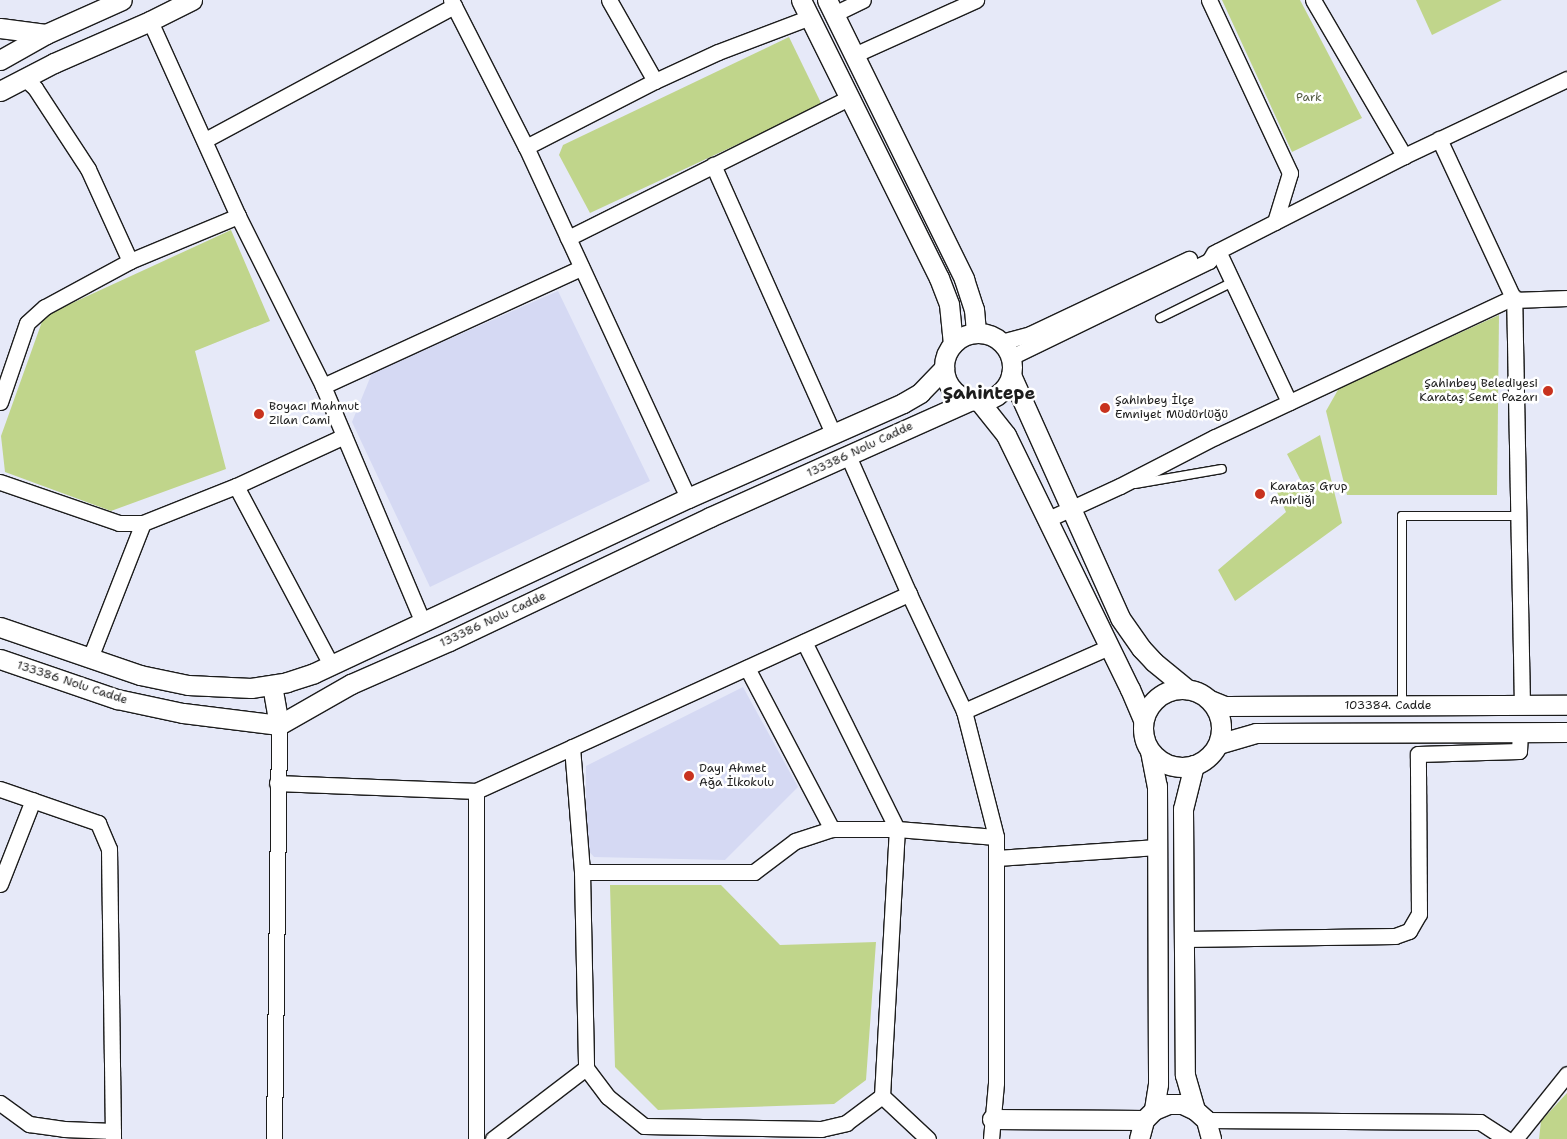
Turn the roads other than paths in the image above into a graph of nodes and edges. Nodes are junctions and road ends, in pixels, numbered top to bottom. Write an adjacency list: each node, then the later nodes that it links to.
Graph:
1 (122, 0): 14 (street)
2 (192, 0): 12 (street)
3 (609, 0): 19 (street)
4 (801, 0): 11 (street)
5 (863, 0): 10 (street)
6 (976, 0): 15 (street)
7 (1209, 0): 28 (street)
8 (1313, 0): 25 (street)
9 (452, 3): 23 (street); 24 (street)
10 (830, 7): 15 (street)
11 (810, 17): 19 (street); 21 (street)
12 (150, 21): 17 (street); 23 (street)
13 (0, 28): 14 (street)
14 (46, 34): 16 (street)
15 (854, 55): 37 (street)
16 (0, 60)
17 (24, 78): 20 (street); 31 (street)
18 (1567, 79): 22 (street)
19 (655, 81): 24 (street)
20 (0, 91)
21 (849, 98): 26 (street); 38 (street)
22 (1439, 139): 25 (street); 35 (street)
23 (205, 140): 27 (street)
24 (526, 147): 29 (street)
25 (1404, 156): 28 (street)
26 (713, 165): 29 (street); 45 (street)
27 (238, 216): 31 (street); 41 (street)
28 (1274, 222): 30 (street)
29 (568, 238): 32 (street)
30 (1216, 252): 33 (street); 39 (street)
31 (130, 260): 43 (street)
32 (581, 268): 41 (street); 52 (street)
33 (1233, 282): 36 (lane); 44 (street)
34 (1567, 298): 35 (street)
35 (1514, 299): 44 (street); 54 (street)
36 (1160, 318)
37 (976, 333): 38 (street); 39 (street)
38 (953, 344): 40 (street)
39 (1008, 358): 42 (street); 53 (street)
40 (944, 368): 42 (street); 45 (street, 133386 Nolu Cadde)
41 (323, 386): 46 (street)
42 (975, 401): 47 (street, 133386 Nolu Cadde); 55 (street)
43 (0, 402)
44 (1289, 402): 51 (street)
45 (833, 433): 52 (street, 133386 Nolu Cadde)
46 (344, 436): 50 (street); 58 (street)
47 (848, 456): 57 (street); 74 (street, 133386 Nolu Cadde)
48 (1222, 469): 51 (lane)
49 (0, 482): 56 (street)
50 (236, 486): 56 (street); 64 (street)
51 (1120, 486): 53 (street)
52 (688, 498): 58 (street, 133386 Nolu Cadde)
53 (1071, 509): 55 (street); 67 (street)
54 (1518, 516): 70 (lane); 71 (street)
55 (1046, 520): 61 (street)
56 (143, 523): 62 (street)
57 (909, 594): 60 (street); 72 (street)
58 (423, 623): 64 (street, 133386 Nolu Cadde)
59 (0, 627): 62 (street, 133386 Nolu Cadde)
60 (804, 642): 65 (street); 86 (street)
61 (1109, 646): 72 (street); 73 (street)
62 (90, 658): 66 (street, 133386 Nolu Cadde)
63 (0, 659): 74 (street, 133386 Nolu Cadde)
64 (331, 665): 66 (street, 133386 Nolu Cadde)
65 (747, 668): 78 (street); 85 (street)
66 (272, 685): 74 (street)
67 (1187, 689): 68 (street); 73 (street)
68 (1210, 700): 70 (street, 103384. Cadde); 77 (street)
69 (1567, 705): 71 (street, 103384. Cadde)
70 (1402, 706): 71 (street, 103384. Cadde)
71 (1522, 706)
72 (964, 711): 87 (street)
73 (1143, 720): 79 (street)
74 (279, 725): 81 (street)
75 (1520, 732): 76 (street); 77 (street); 92 (street)
76 (1567, 732)
77 (1218, 744): 80 (street)
78 (572, 747): 83 (street); 90 (street)
79 (1150, 751): 80 (street); 88 (street)
80 (1194, 766): 92 (street)
81 (276, 783): 83 (street); 103 (street)
82 (0, 789): 84 (street)
83 (476, 791): 104 (street)
84 (32, 800): 91 (street); 101 (street)
85 (832, 829): 86 (street); 90 (street)
86 (897, 829): 87 (street); 95 (street)
87 (996, 837): 89 (street)
88 (1157, 847): 89 (street); 97 (street)
89 (997, 858): 99 (street)
90 (582, 872): 93 (street)
91 (0, 884)
92 (1184, 939): 98 (street)
93 (586, 1068): 100 (street); 105 (street)
94 (1567, 1074): 110 (street)
95 (882, 1096): 100 (street); 106 (street)
96 (0, 1103): 101 (street)
97 (1149, 1115): 98 (street); 99 (street); 108 (street)
98 (1201, 1115): 102 (street); 109 (street)
99 (992, 1119): 107 (street)
100 (644, 1133)
101 (113, 1135)
102 (1499, 1137)
103 (274, 1139)
104 (476, 1139)
105 (493, 1139)
106 (928, 1139)
107 (991, 1139)
108 (1138, 1139)
109 (1211, 1139)
110 (1515, 1139)

